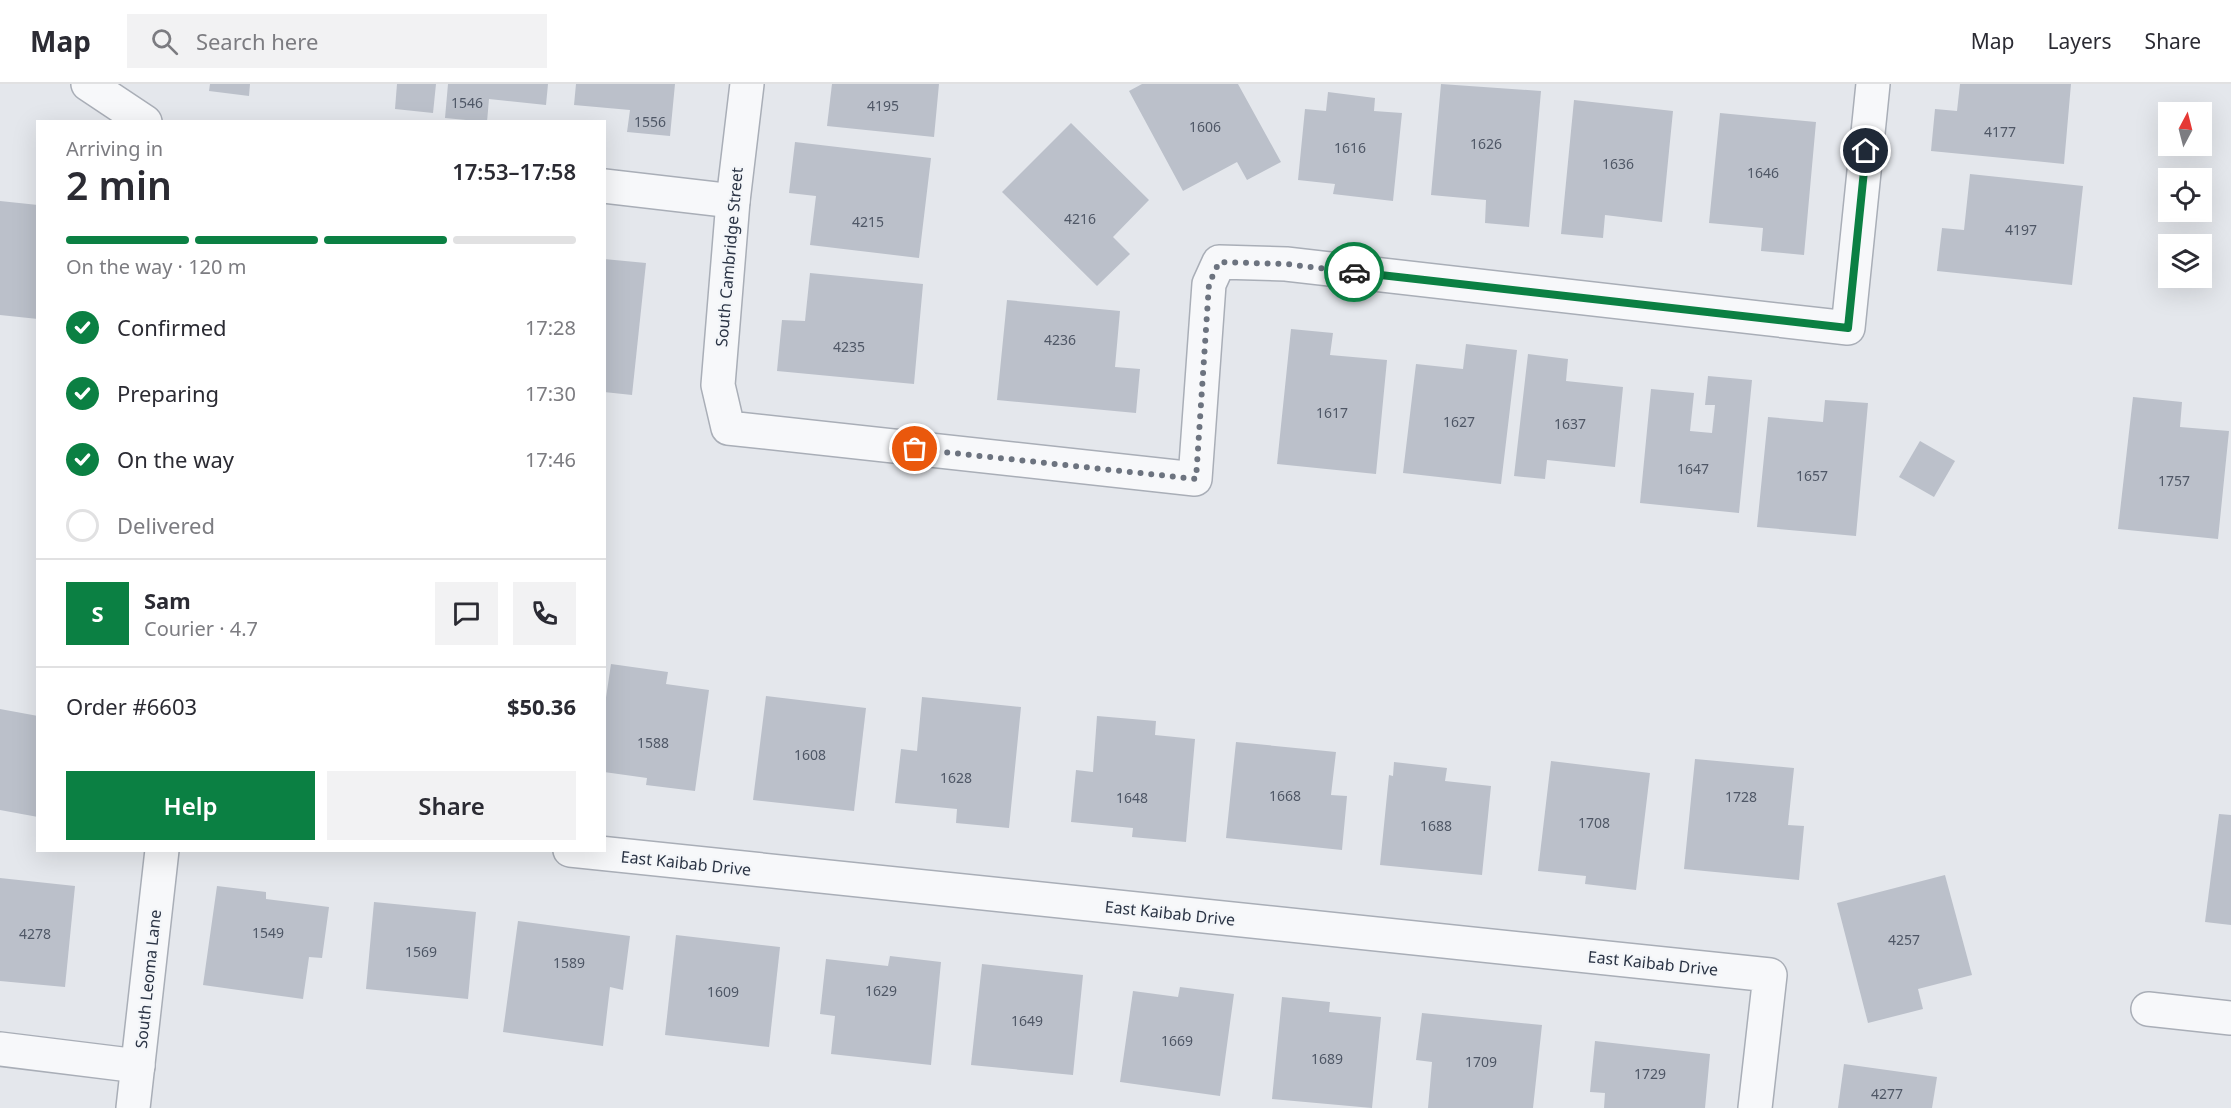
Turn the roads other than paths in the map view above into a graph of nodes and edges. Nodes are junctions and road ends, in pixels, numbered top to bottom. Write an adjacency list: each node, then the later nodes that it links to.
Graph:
1 (87, 84): 4 (street)
2 (747, 84): 6 (street, South Cambridge Street)
3 (1873, 84): 6 (street, South Cambridge Street)
4 (142, 120)
5 (606, 186): 6 (street)
6 (733, 201)
7 (162, 852): 12 (street, South Leoma Lane)
8 (589, 852): 14 (street, East Kaibab Drive)
9 (2148, 1010): 10 (street)
10 (2231, 1018)
11 (0, 1049): 12 (street)
12 (138, 1066): 13 (street, South Leoma Lane)
13 (133, 1108)
14 (1755, 1108)

